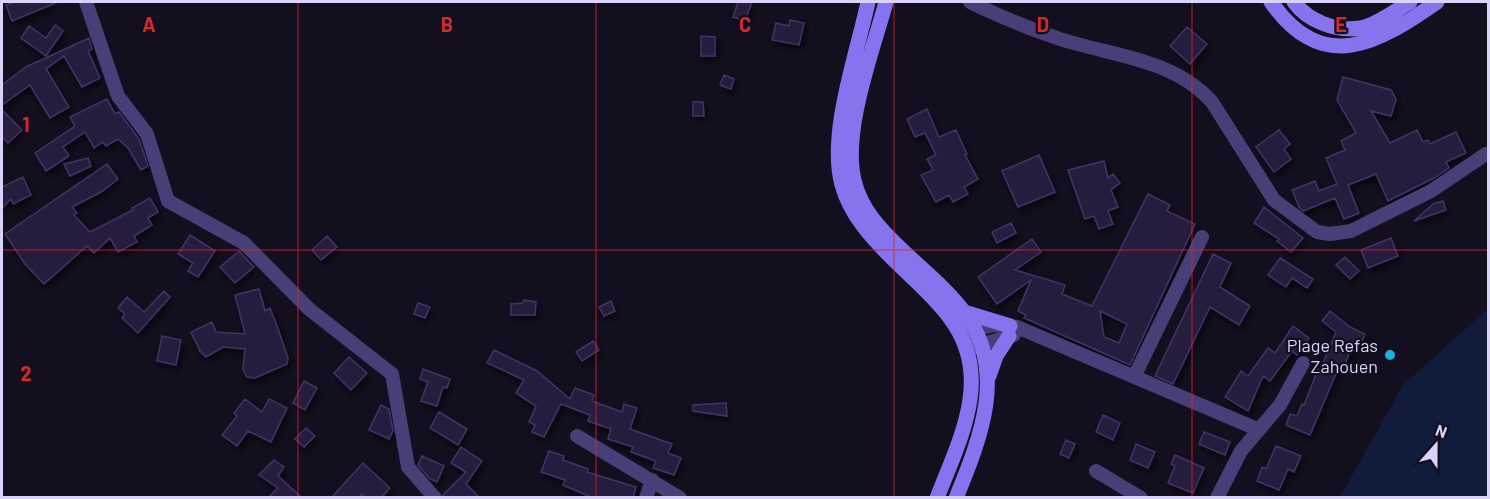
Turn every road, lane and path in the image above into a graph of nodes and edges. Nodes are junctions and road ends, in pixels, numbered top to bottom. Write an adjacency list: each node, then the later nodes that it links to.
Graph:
1 (86, 2): 22 (street)
2 (868, 2): 12 (main road)
3 (886, 2): 11 (main road)
4 (968, 2): 9 (street)
5 (1271, 2): 8 (main road)
6 (1294, 2): 7 (main road)
7 (1410, 2)
8 (1437, 2)
9 (1486, 154)
10 (1202, 237): 16 (street)
11 (964, 312): 12 (main road); 13 (main road)
12 (967, 331): 13 (street); 14 (main road)
13 (1010, 331): 14 (street); 16 (street); 17 (main road)
14 (974, 347): 17 (main road); 25 (main road)
15 (1303, 363): 18 (street)
16 (1134, 377): 18 (street)
17 (989, 379): 26 (main road)
18 (1257, 429): 28 (street)
19 (577, 436): 21 (street)
20 (1096, 471): 27 (street)
21 (652, 480): 23 (street); 24 (street)
22 (435, 498)
23 (645, 498)
24 (680, 498)
25 (937, 498)
26 (956, 498)
27 (1141, 498)
28 (1217, 498)

